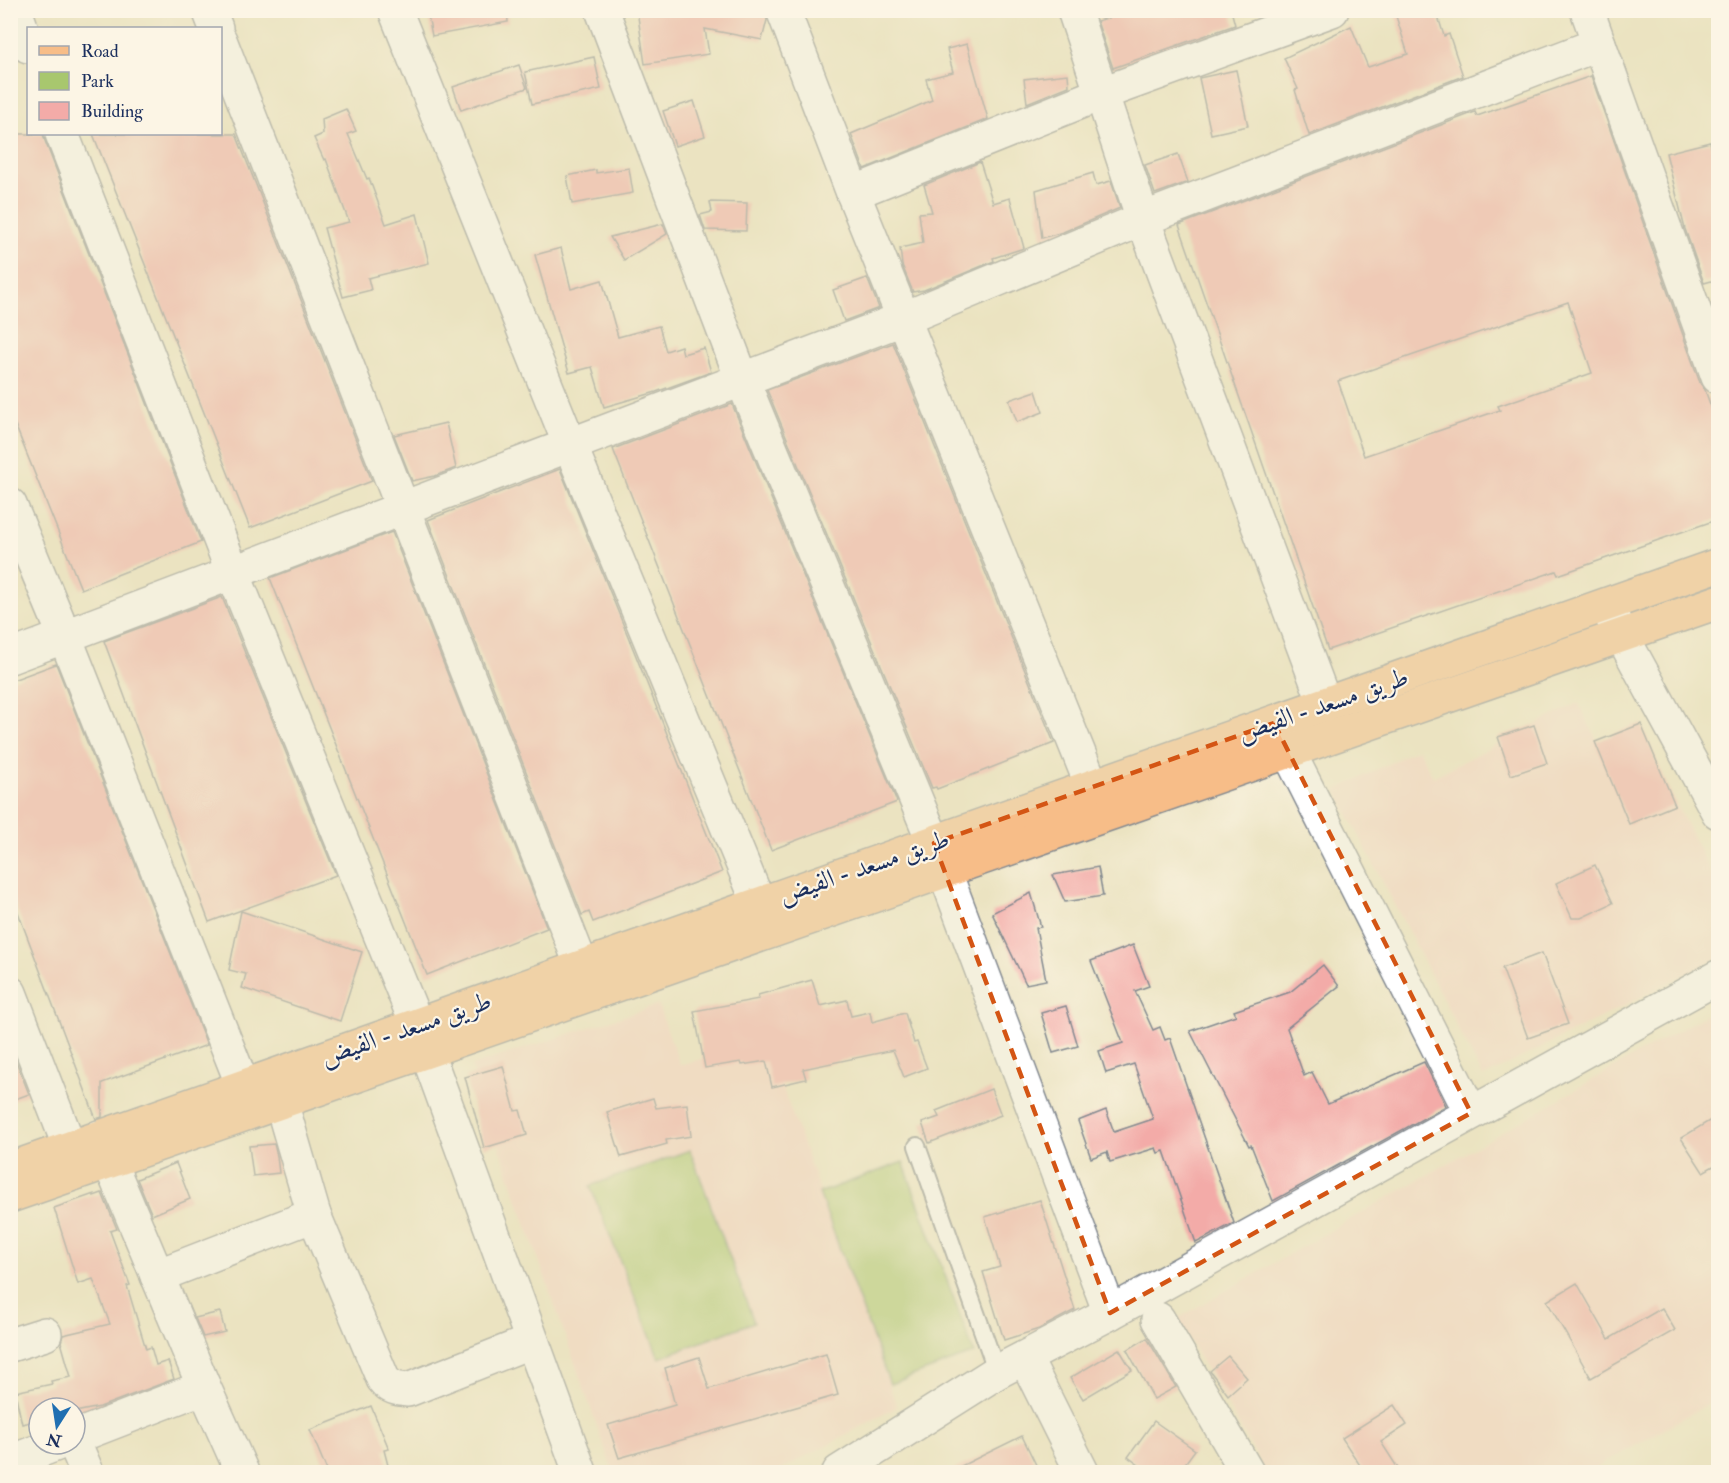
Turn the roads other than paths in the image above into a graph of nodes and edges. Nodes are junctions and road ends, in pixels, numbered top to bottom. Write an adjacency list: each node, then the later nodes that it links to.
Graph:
1 (15, 10): 10 (street)
2 (209, 10): 9 (street)
3 (395, 10): 20 (street)
4 (602, 10): 19 (street)
5 (783, 10): 15 (street)
6 (1074, 10): 13 (street)
7 (1332, 10): 13 (street)
8 (1587, 10): 11 (street)
9 (216, 27)
10 (27, 43)
11 (1599, 44): 16 (street); 18 (street)
12 (222, 45): 22 (street)
13 (1101, 94): 15 (street); 16 (street)
14 (62, 135): 24 (street)
15 (853, 193): 17 (street)
16 (1143, 219): 17 (street); 30 (street)
17 (904, 318): 19 (street); 33 (street)
18 (1719, 377)
19 (742, 380): 20 (street); 35 (street)
20 (570, 445): 22 (street); 36 (street)
21 (10, 506): 27 (street)
22 (403, 508): 24 (street); 37 (street)
23 (1719, 565): 26 (main road, طريق مسعد - الفيض)
24 (233, 573): 27 (street); 40 (street)
25 (1719, 602): 28 (main road, طريق مسعد - الفيض)
26 (1605, 605): 28 (street); 30 (main road, طريق مسعد - الفيض)
27 (65, 636): 29 (street); 41 (street)
28 (1622, 636): 32 (main road, طريق مسعد - الفيض); 34 (street)
29 (10, 657)
30 (1325, 704): 31 (main road, طريق مسعد - الفيض)
31 (1274, 723): 32 (street); 33 (main road, طريق مسعد - الفيض)
32 (1289, 752): 35 (main road, طريق مسعد - الفيض); 43 (street)
33 (1092, 786): 35 (main road, طريق مسعد - الفيض)
34 (1719, 812)
35 (939, 857): 36 (main road, طريق مسعد - الفيض); 40 (main road, طريق مسعد - الفيض); 50 (street)
36 (759, 904): 37 (main road, طريق مسعد - الفيض)
37 (582, 967): 40 (main road, طريق مسعد - الفيض)
38 (1719, 977): 43 (street)
39 (10, 993): 45 (street)
40 (422, 1039): 41 (main road, طريق مسعد - الفيض); 42 (main road, طريق مسعد - الفيض); 53 (street)
41 (243, 1086): 45 (main road, طريق مسعد - الفيض)
42 (281, 1102): 45 (main road, طريق مسعد - الفيض); 48 (street)
43 (1471, 1113): 50 (street)
44 (917, 1146): 55 (lane)
45 (93, 1149): 46 (main road, طريق مسعد - الفيض); 47 (main road, طريق مسعد - الفيض); 49 (street)
46 (10, 1169)
47 (10, 1196)
48 (314, 1215): 49 (street); 53 (street)
49 (157, 1276): 56 (street)
50 (1110, 1313): 55 (street)
51 (1158, 1319): 67 (street)
52 (45, 1334): 54 (street)
53 (532, 1341): 64 (street)
54 (10, 1345)
55 (1011, 1365): 61 (street); 66 (street)
56 (204, 1388): 57 (street); 63 (street)
57 (87, 1432)
58 (27, 1455): 60 (street)
59 (80, 1456): 62 (street)
60 (10, 1462)
61 (876, 1464): 65 (street)
62 (87, 1473)
63 (242, 1473)
64 (580, 1473)
65 (839, 1473)
66 (1082, 1473)
67 (1247, 1473)

